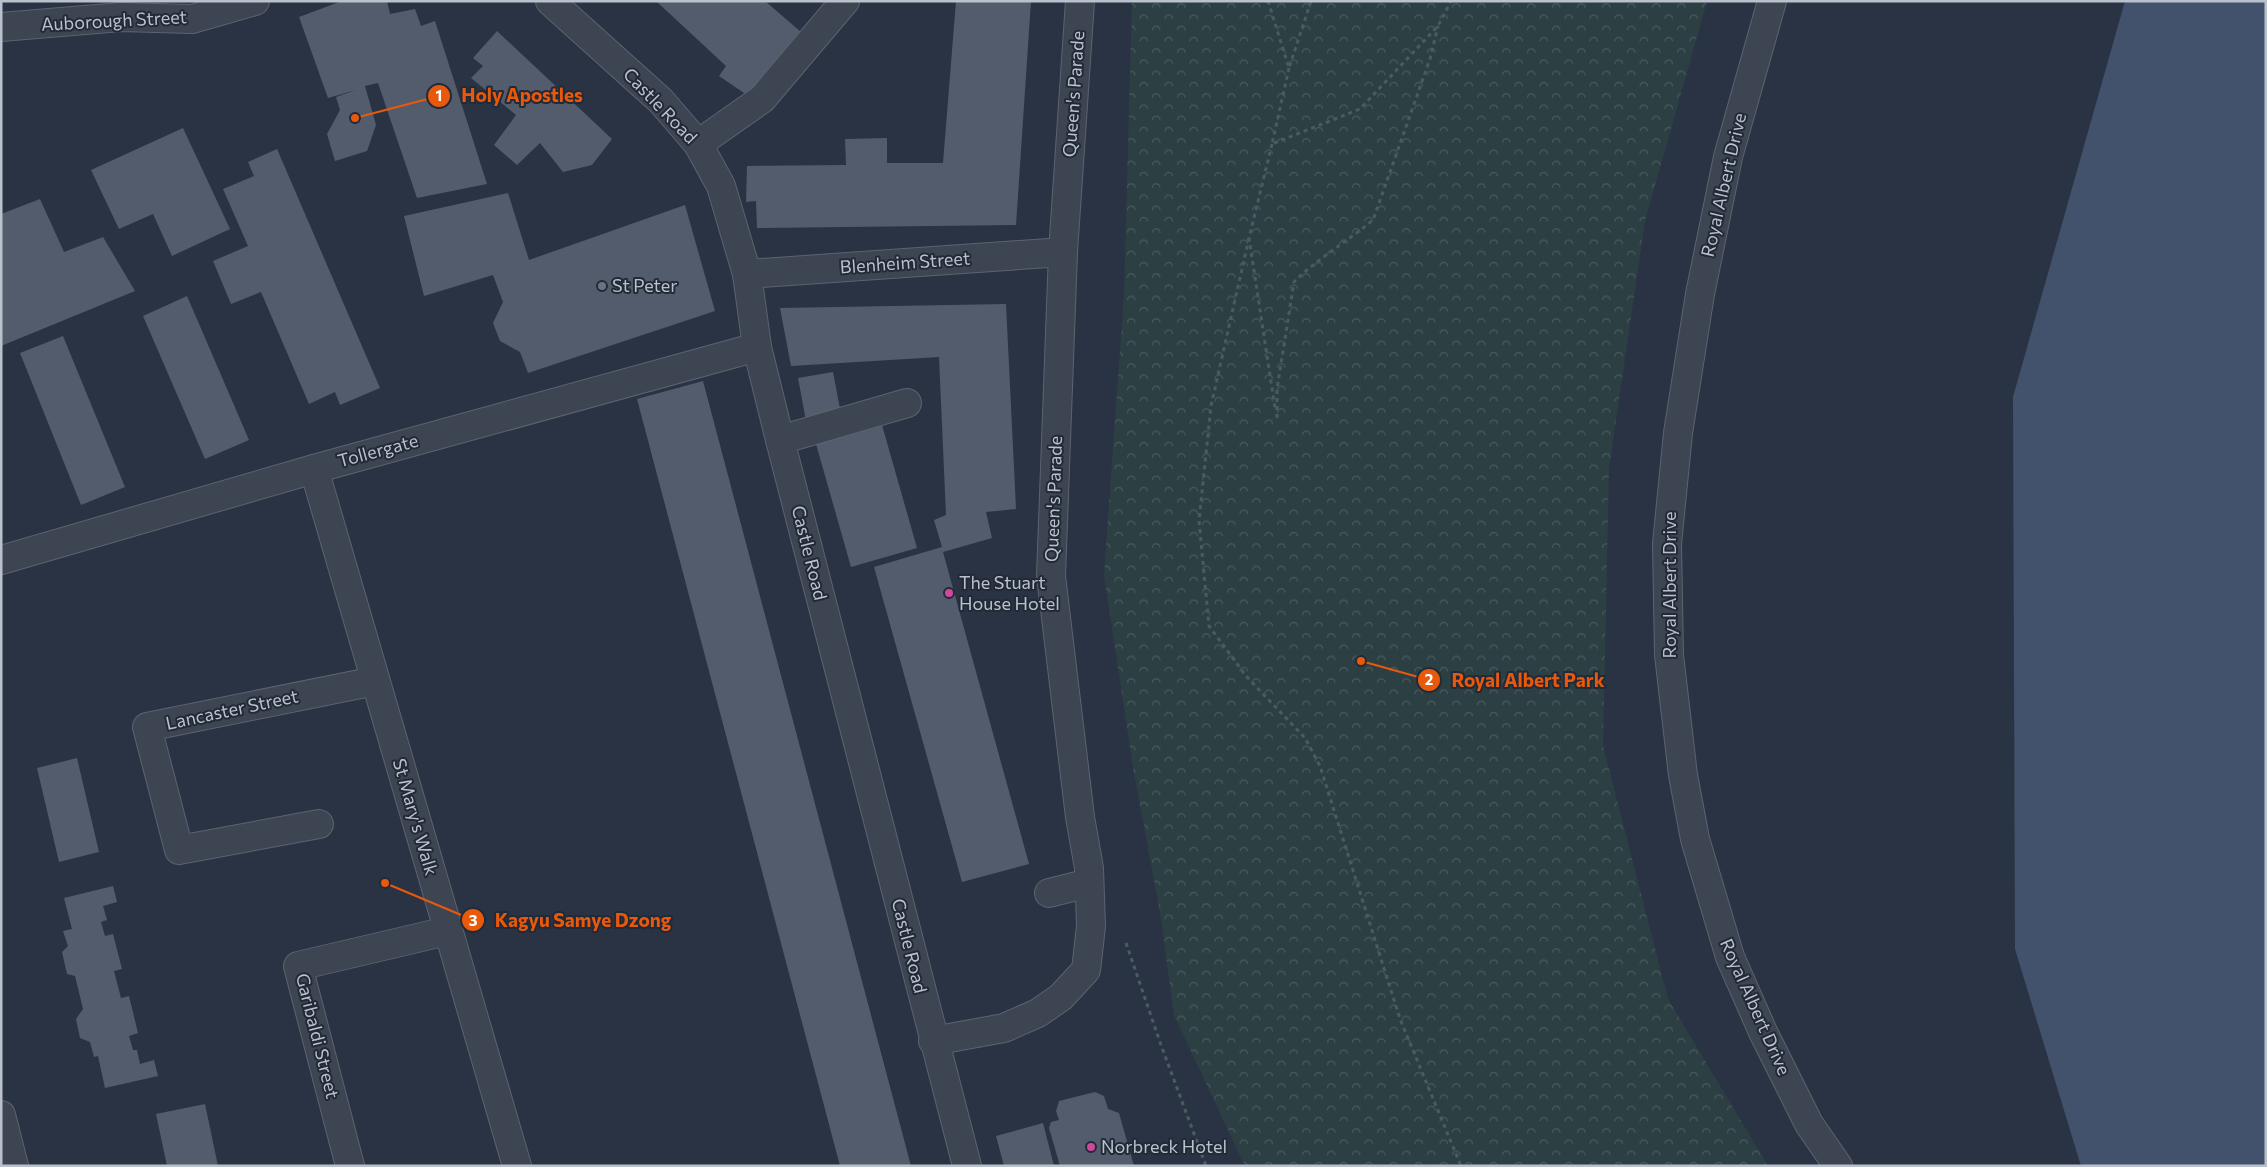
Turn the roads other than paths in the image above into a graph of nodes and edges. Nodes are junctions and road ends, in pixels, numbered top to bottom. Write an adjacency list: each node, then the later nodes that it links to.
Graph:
1 (255, 1): 6 (street, Auborough Street)
2 (550, 1): 7 (street, Castle Road)
3 (845, 1): 7 (street)
4 (1080, 1): 8 (street, Queen's Parade)
5 (1772, 1): 26 (street, Royal Albert Drive)
6 (1, 27)
7 (698, 144): 9 (street, Castle Road)
8 (1063, 252): 9 (street, Blenheim Street); 17 (street, Queen's Parade)
9 (747, 274): 10 (street, Castle Road)
10 (757, 347): 12 (street, Castle Road); 13 (street, Tollergate)
11 (907, 403): 12 (street)
12 (780, 440): 20 (street, Castle Road)
13 (314, 468): 14 (street, Tollergate); 15 (street, St Mary's Walk)
14 (1, 560)
15 (376, 680): 16 (street, Lancaster Street); 19 (street, St Mary's Walk)
16 (319, 824)
17 (1089, 883): 18 (street); 20 (street, Queen's Parade)
18 (1049, 893)
19 (447, 931): 23 (street, Garibaldi Street); 24 (street, St Mary's Walk)
20 (933, 1041): 25 (street, Castle Road)
21 (1, 1116): 22 (street)
22 (14, 1166)
23 (350, 1166)
24 (517, 1166)
25 (967, 1166)
26 (1838, 1166)

